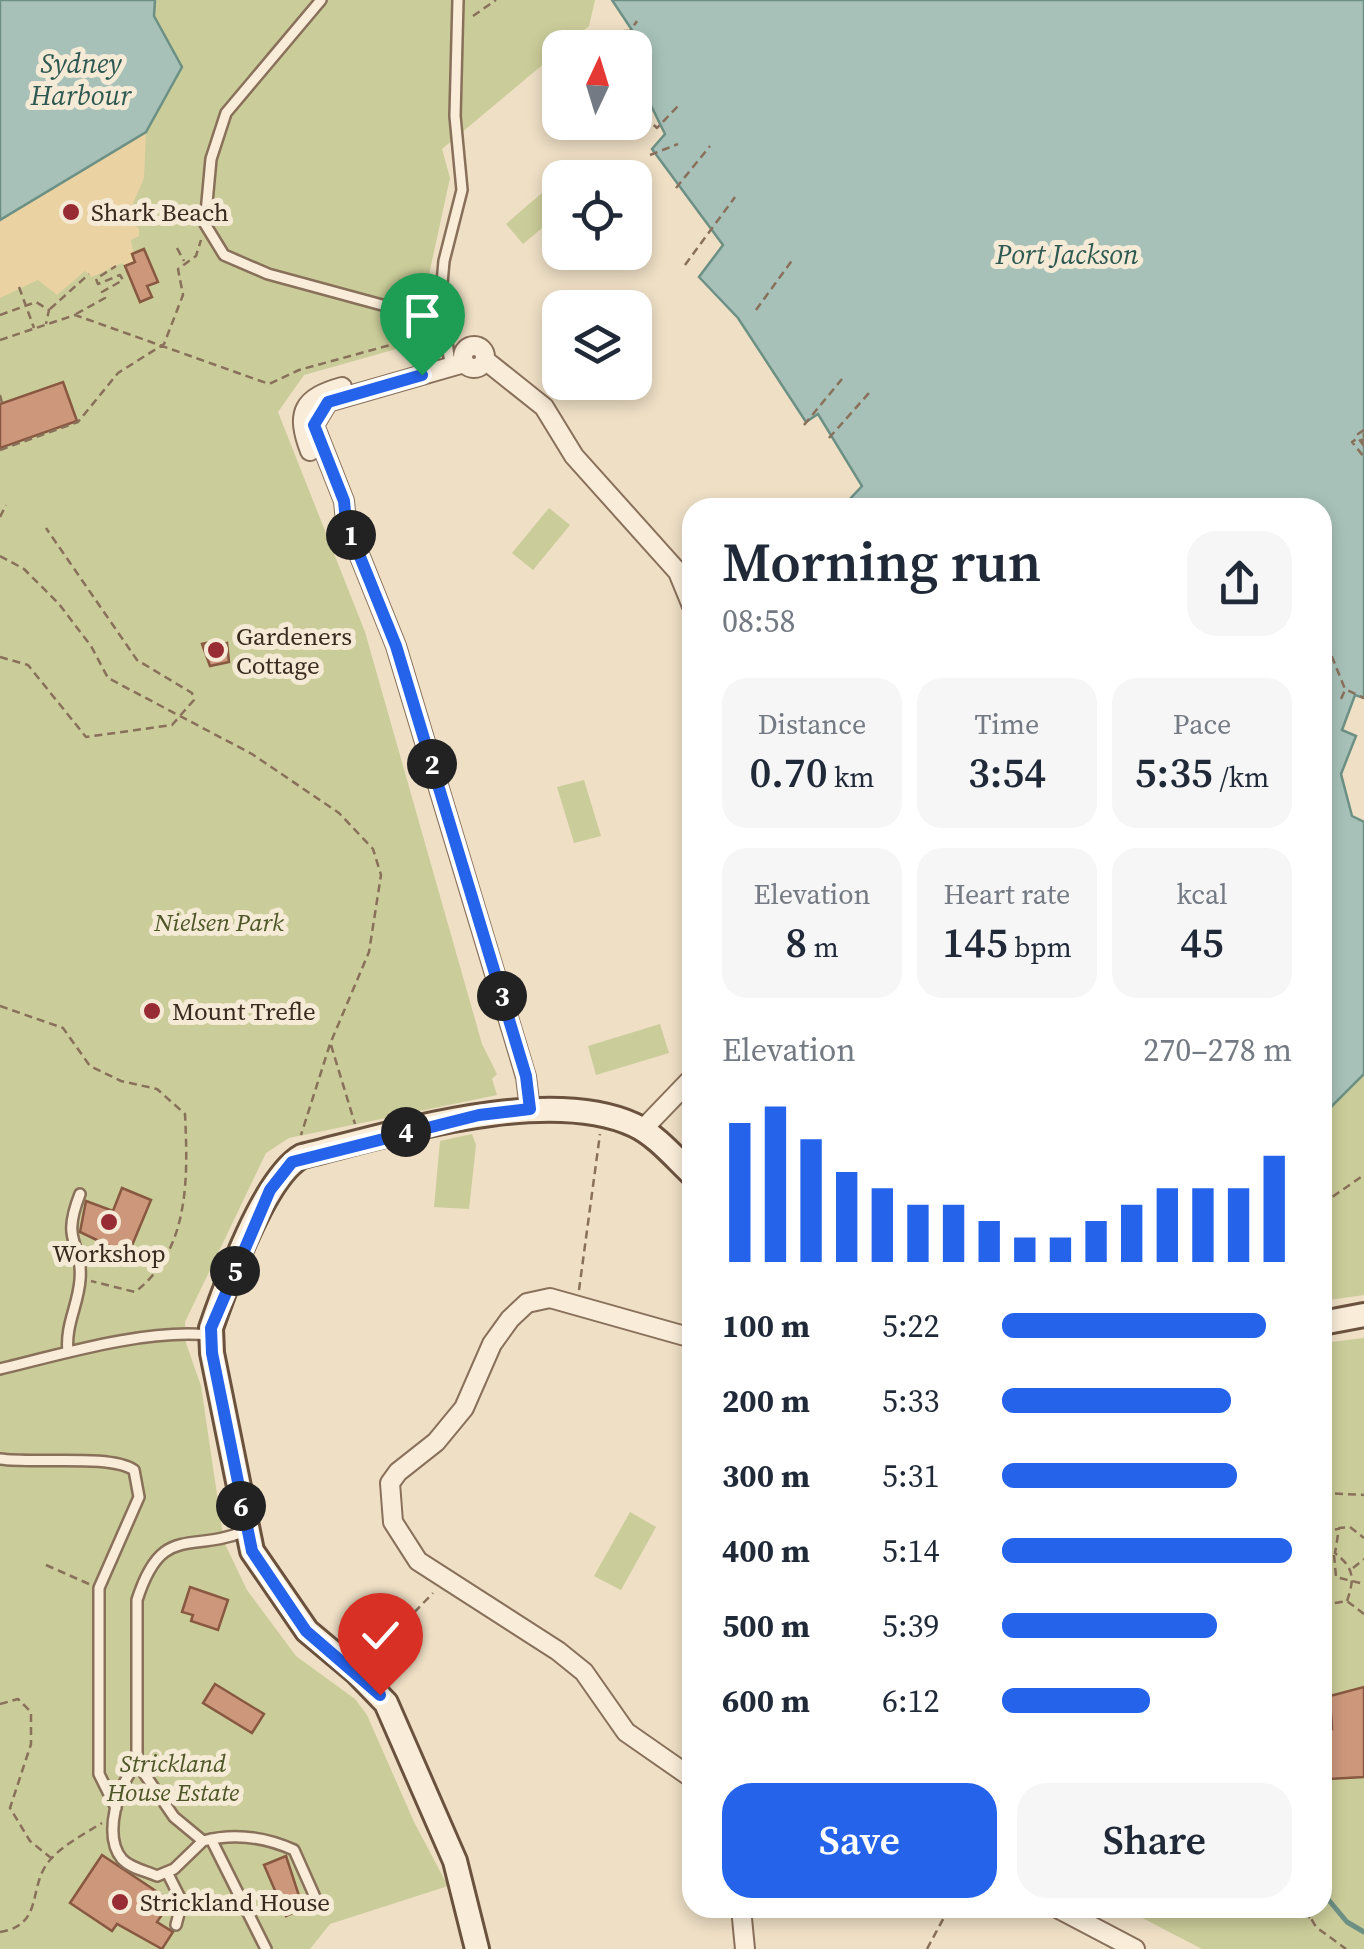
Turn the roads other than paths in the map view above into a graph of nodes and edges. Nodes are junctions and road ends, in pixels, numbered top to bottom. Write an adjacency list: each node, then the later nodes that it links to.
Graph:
1 (321, 0): 3 (lane)
2 (458, 0): 3 (lane)
3 (442, 326): 4 (lane)
4 (459, 358): 5 (street); 7 (street)
5 (682, 582)
6 (682, 1088): 8 (street)
7 (530, 1109): 8 (street); 13 (street)
8 (642, 1130): 9 (street)
9 (682, 1165)
10 (80, 1194): 15 (lane)
11 (1364, 1316): 12 (street)
12 (1332, 1321)
13 (210, 1335): 15 (lane); 18 (street)
14 (682, 1335): 20 (street)
15 (68, 1352): 16 (lane)
16 (0, 1369)
17 (0, 1459): 21 (lane)
18 (245, 1531): 19 (lane); 29 (street)
19 (136, 1763): 21 (lane); 22 (lane)
20 (682, 1771)
21 (116, 1808): 23 (lane)
22 (207, 1840): 23 (lane); 24 (lane); 28 (lane)
23 (166, 1872): 27 (lane)
24 (315, 1896)
25 (742, 1918): 30 (street)
26 (1076, 1918): 31 (street)
27 (176, 1925)
28 (266, 1949)
29 (477, 1949)
30 (745, 1949)
31 (1136, 1949)

